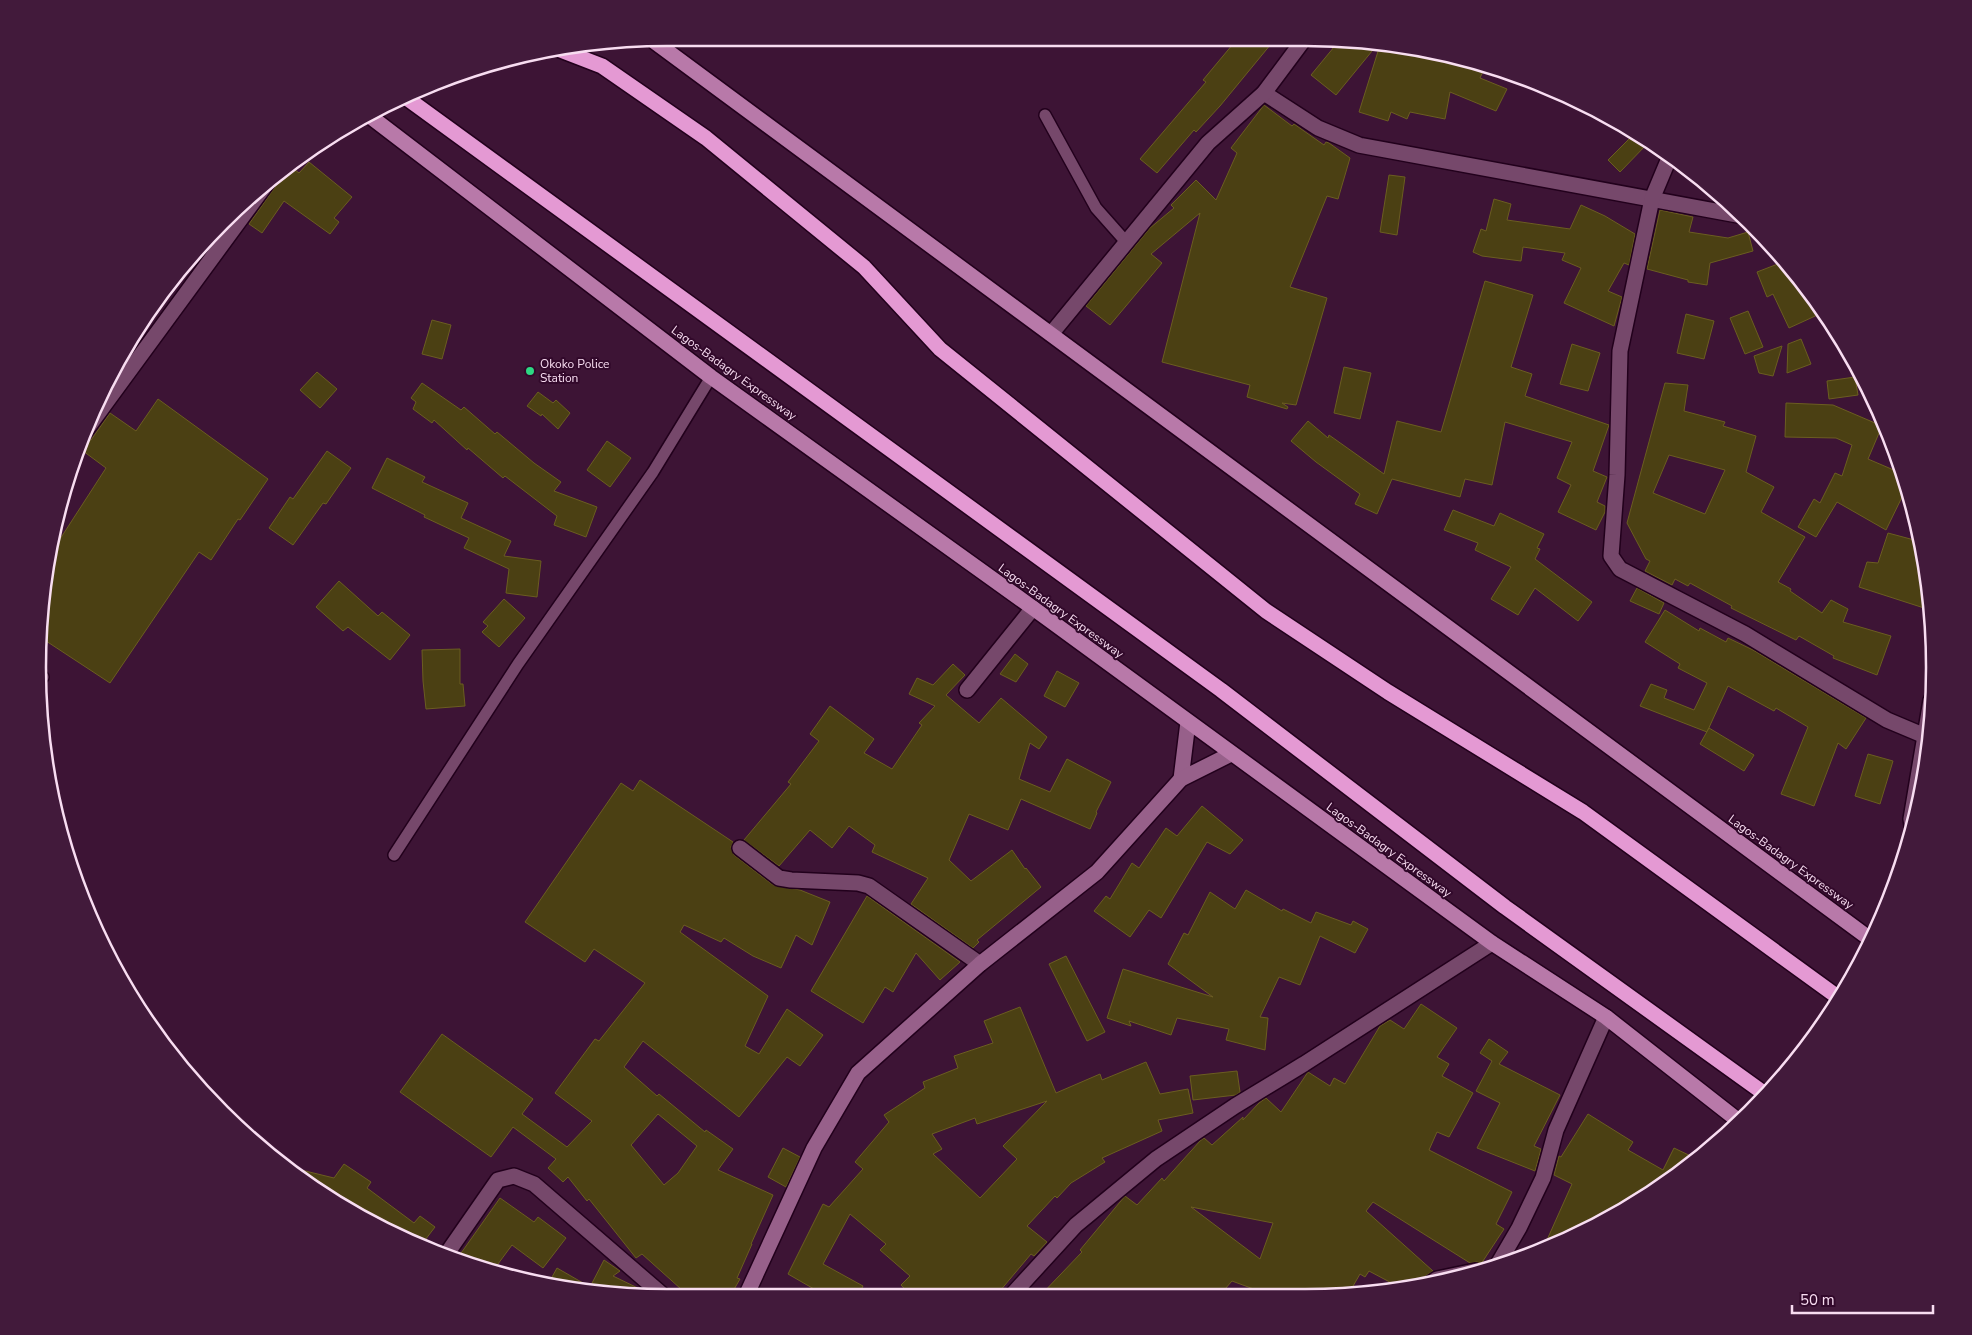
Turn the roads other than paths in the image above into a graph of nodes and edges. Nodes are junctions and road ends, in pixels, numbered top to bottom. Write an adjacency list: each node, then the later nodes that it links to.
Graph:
1 (661, 46): 13 (main road, Lagos-Badagry Expressway)
2 (1299, 46): 4 (street)
3 (571, 54): 27 (highway)
4 (1264, 93): 9 (street); 12 (street)
5 (412, 102): 29 (highway, Lagos-Badagry Expressway)
6 (1045, 115): 12 (lane)
7 (375, 120): 14 (main road, Lagos-Badagry Expressway)
8 (1667, 163): 9 (street)
9 (1652, 200): 11 (street); 19 (street)
10 (245, 212): 15 (street)
11 (1728, 213)
12 (1127, 243): 13 (street)
13 (1051, 334): 24 (main road, Lagos-Badagry Expressway)
14 (711, 377): 16 (main road, Lagos-Badagry Expressway); 23 (lane)
15 (106, 403)
16 (1033, 608): 17 (street); 18 (main road, Lagos-Badagry Expressway)
17 (967, 690)
18 (1188, 722): 20 (main road, Lagos-Badagry Expressway); 21 (main road)
19 (1921, 734)
20 (1232, 754): 21 (main road); 25 (main road, Lagos-Badagry Expressway)
21 (1181, 779): 26 (main road)
22 (740, 848): 26 (street)
23 (394, 856)
24 (1865, 935)
25 (1492, 943): 28 (main road, Lagos-Badagry Expressway); 35 (street)
26 (980, 964): 34 (main road)
27 (1833, 994)
28 (1606, 1017): 30 (main road, Lagos-Badagry Expressway); 32 (street)
29 (1760, 1090)
30 (1733, 1117)
31 (450, 1249): 33 (street)
32 (1502, 1256)
33 (655, 1288)
34 (749, 1289)
35 (1017, 1289)

